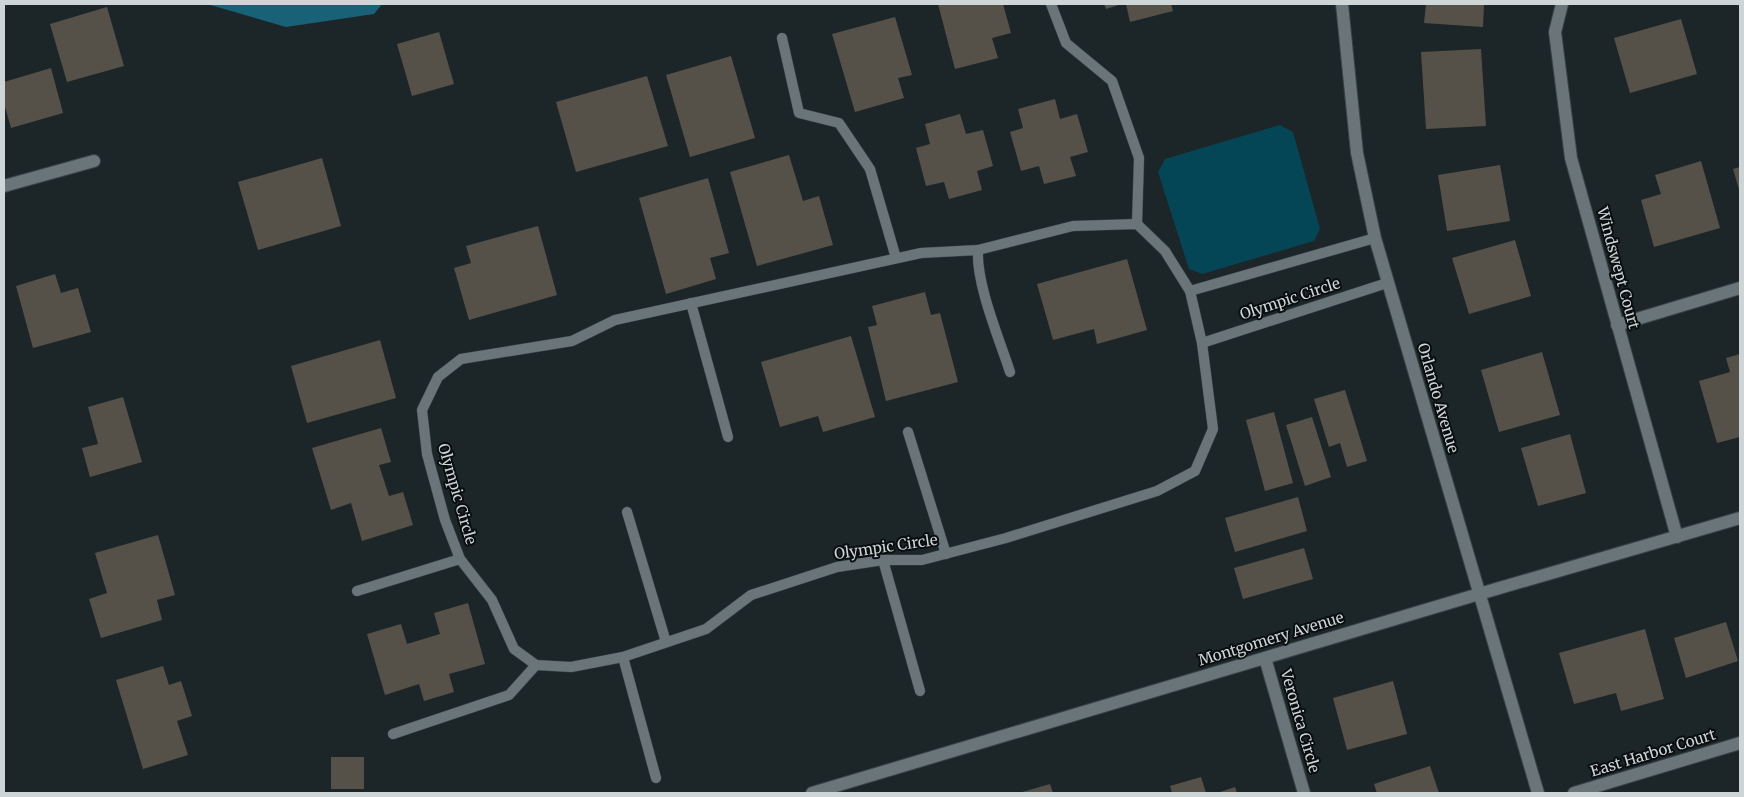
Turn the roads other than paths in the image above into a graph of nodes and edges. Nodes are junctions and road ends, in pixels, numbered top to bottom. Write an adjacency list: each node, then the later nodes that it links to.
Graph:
1 (1051, 4): 7 (lane)
2 (1342, 4): 8 (street, Orlando Avenue)
3 (1562, 4): 15 (street, Windswept Court)
4 (782, 38): 10 (lane)
5 (94, 161): 6 (street)
6 (4, 186)
7 (1137, 224): 9 (lane, Olympic Circle); 13 (lane, Olympic Circle)
8 (1375, 238): 11 (street, Orlando Avenue); 13 (lane)
9 (978, 250): 10 (lane, Olympic Circle); 17 (lane)
10 (896, 258): 14 (lane, Olympic Circle)
11 (1387, 283): 16 (lane, Olympic Circle); 27 (street, Orlando Avenue)
12 (1740, 288): 15 (street)
13 (1190, 291): 16 (lane, Olympic Circle)
14 (691, 303): 19 (lane); 24 (lane, Olympic Circle)
15 (1617, 325): 22 (street, Windswept Court)
16 (1202, 343): 23 (lane, Olympic Circle)
17 (1010, 372)
18 (908, 432): 23 (lane)
19 (728, 437)
20 (627, 512): 28 (lane)
21 (1740, 518): 22 (street, Montgomery Avenue)
22 (1677, 537): 27 (street, Montgomery Avenue)
23 (946, 554): 25 (lane, Olympic Circle)
24 (460, 559): 26 (lane); 31 (lane, Olympic Circle)
25 (884, 560): 28 (lane, Olympic Circle); 32 (lane)
26 (357, 591)
27 (1479, 594): 30 (street, Montgomery Avenue); 38 (street, Orlando Avenue)
28 (666, 642): 29 (lane, Olympic Circle)
29 (623, 657): 31 (lane, Olympic Circle); 35 (lane)
30 (1265, 658): 36 (street, Montgomery Avenue); 37 (street, Veronica Circle)
31 (536, 665): 33 (lane)
32 (920, 691)
33 (393, 734)
34 (1740, 743): 39 (street, East Harbor Court)
35 (656, 778)
36 (812, 793)
37 (1304, 793)
38 (1538, 793)
39 (1574, 793)

